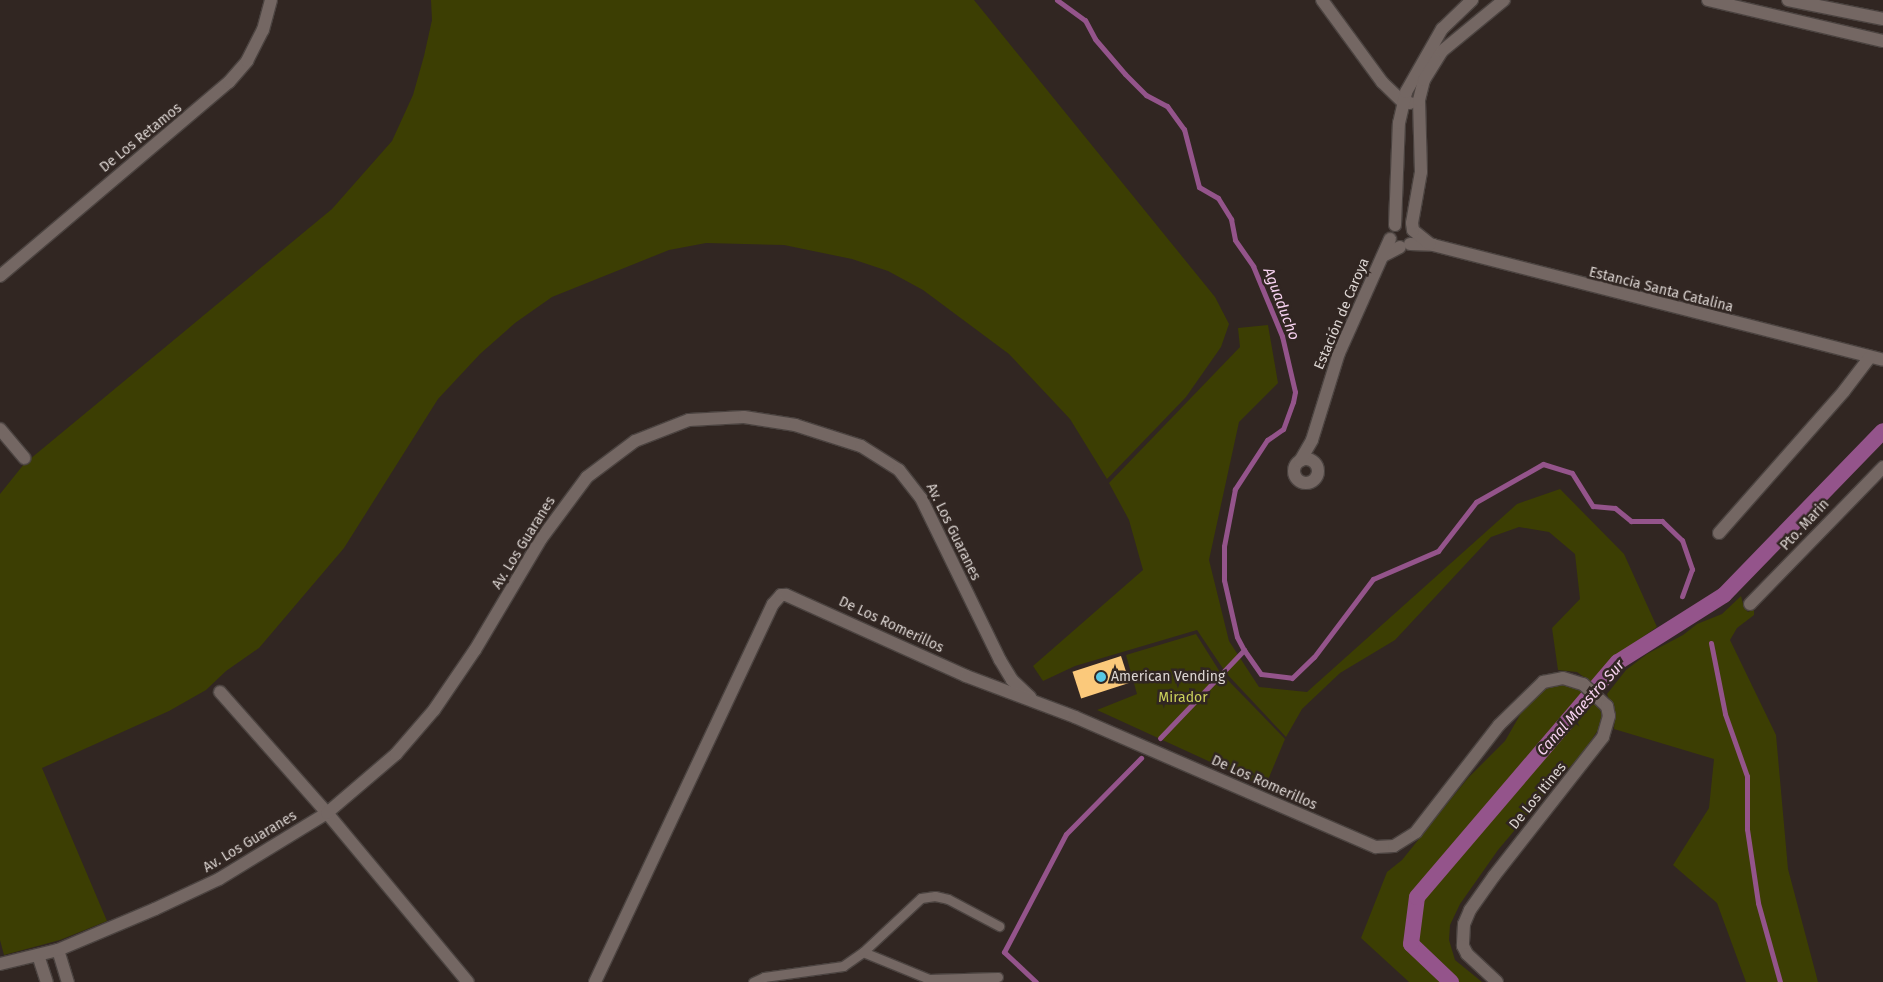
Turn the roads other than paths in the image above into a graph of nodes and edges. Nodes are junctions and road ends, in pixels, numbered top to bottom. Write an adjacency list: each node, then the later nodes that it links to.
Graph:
1 (271, 0): 17 (street, De Los Retamos)
2 (1322, 0): 9 (street)
3 (1472, 0): 9 (street)
4 (1504, 0): 10 (street)
5 (1708, 0): 8 (street)
6 (1788, 0): 7 (street)
7 (1883, 19)
8 (1883, 41)
9 (1404, 102): 10 (street); 11 (street)
10 (1420, 105): 12 (street)
11 (1395, 225): 12 (street); 13 (street, Estación de Caroya)
12 (1413, 230): 14 (street); 15 (street, Estancia Santa Catalina)
13 (1390, 239): 14 (street); 16 (street, Estación de Caroya)
14 (1405, 245): 15 (street, Estancia Santa Catalina); 16 (street, Estación de Caroya)
15 (1432, 246): 18 (street, Estancia Santa Catalina)
16 (1383, 256): 20 (street, Estación de Caroya)
17 (0, 276)
18 (1877, 358): 25 (street)
19 (0, 429): 21 (street)
20 (1312, 440): 22 (street, Estación de Caroya); 23 (street, Estación de Caroya)
21 (24, 458)
22 (1300, 461): 23 (street); 23 (street)
23 (1316, 464)
24 (1883, 466): 26 (street, Pto. Marin)
25 (1718, 532)
26 (1750, 604)
27 (220, 692): 29 (street)
28 (1036, 701): 29 (street, Av. Los Guaranes); 30 (street, De Los Romerillos); 40 (street, De Los Romerillos)
29 (327, 813): 32 (street, Av. Los Guaranes); 39 (street)
30 (1386, 847): 42 (street, De Los Itines)
31 (1000, 926): 33 (lane)
32 (58, 950): 34 (street, Av. Los Guaranes); 38 (street)
33 (863, 952): 36 (lane); 41 (lane)
34 (38, 954): 35 (street, Av. Los Guaranes); 37 (street)
35 (0, 964)
36 (998, 977)
37 (47, 982)
38 (68, 982)
39 (468, 982)
40 (595, 982)
41 (753, 982)
42 (1497, 982)

